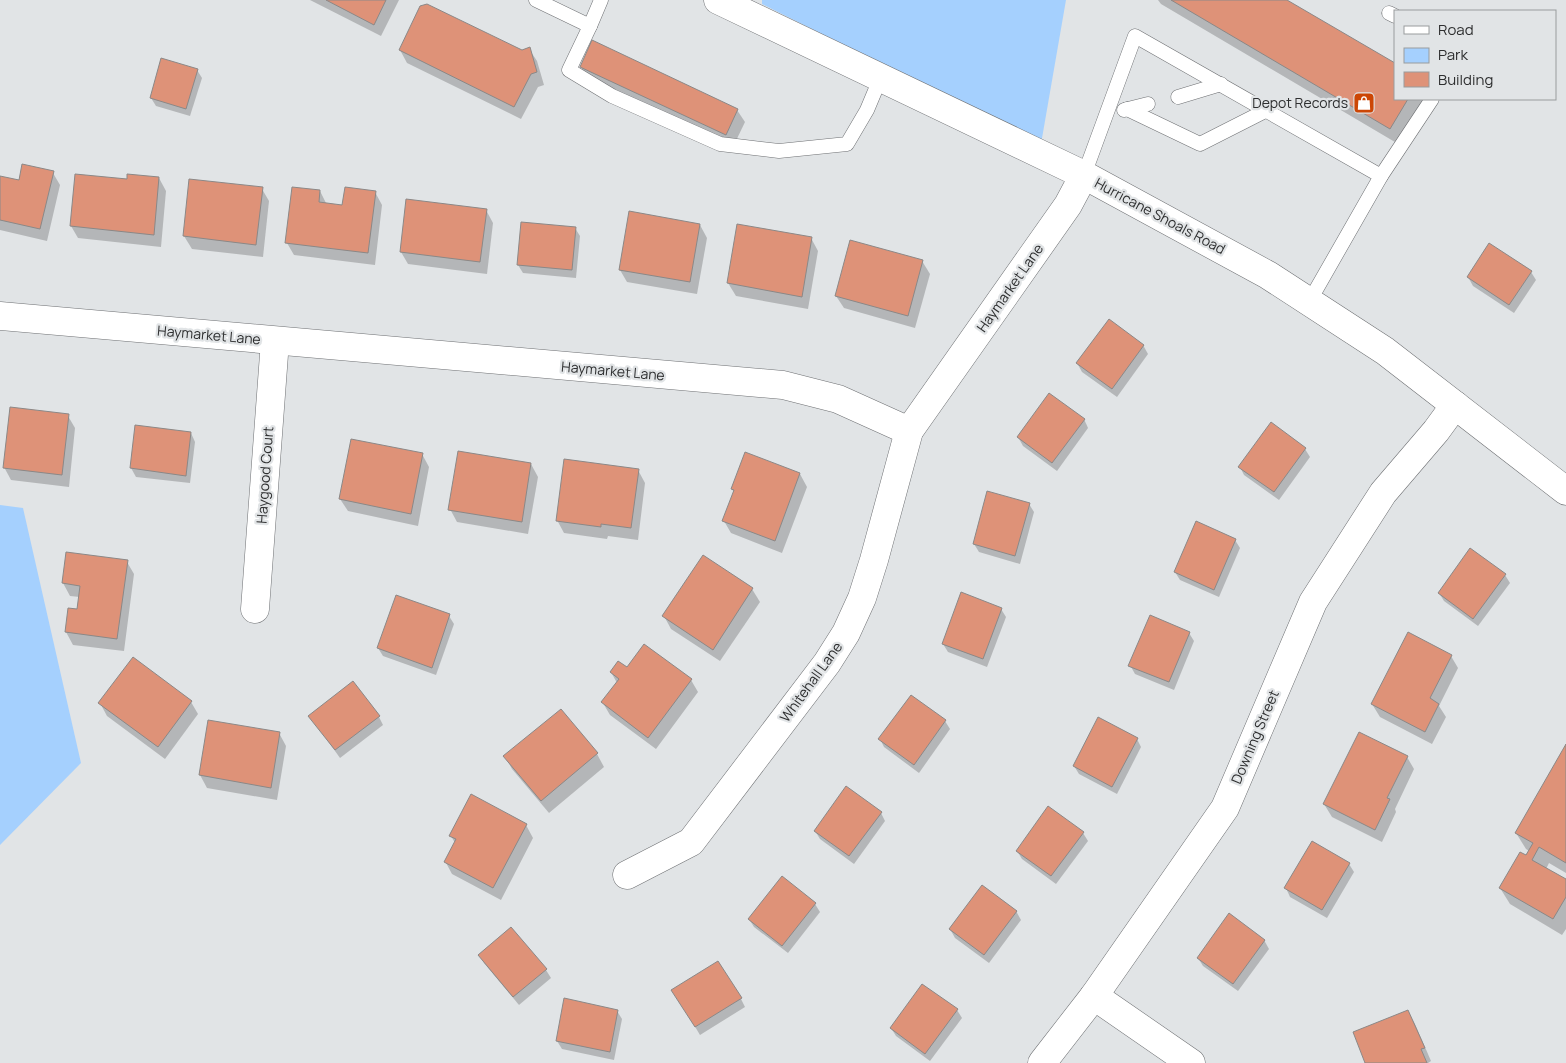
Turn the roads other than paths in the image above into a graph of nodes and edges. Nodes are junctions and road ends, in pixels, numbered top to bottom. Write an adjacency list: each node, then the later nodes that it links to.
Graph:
1 (536, 0): 5 (lane)
2 (601, 0): 5 (lane)
3 (718, 0): 4 (street, Hurricane Shoals Road)
4 (745, 6): 6 (street, Hurricane Shoals Road)
5 (590, 26): 6 (lane)
6 (880, 78): 14 (street, Hurricane Shoals Road)
7 (1221, 84): 8 (lane); 12 (lane); 13 (lane)
8 (1178, 97)
9 (1431, 100): 15 (lane)
10 (1148, 104): 11 (lane)
11 (1127, 109): 12 (lane); 13 (lane)
12 (1267, 110): 15 (lane)
13 (1106, 115): 14 (lane)
14 (1084, 175): 16 (street, Hurricane Shoals Road); 20 (street, Haymarket Lane)
15 (1380, 176): 16 (lane)
16 (1309, 302): 19 (street, Hurricane Shoals Road)
17 (0, 316): 18 (street, Haymarket Lane)
18 (275, 341): 20 (street, Haymarket Lane); 22 (street, Haygood Court)
19 (1455, 405): 21 (street, Hurricane Shoals Road); 24 (street, Downing Street)
20 (909, 431): 23 (street, Whitehall Lane)
21 (1566, 491)
22 (255, 609)
23 (627, 875)
24 (1094, 996): 25 (street, Downing Street); 26 (street)
25 (1042, 1063)
26 (1191, 1063)

